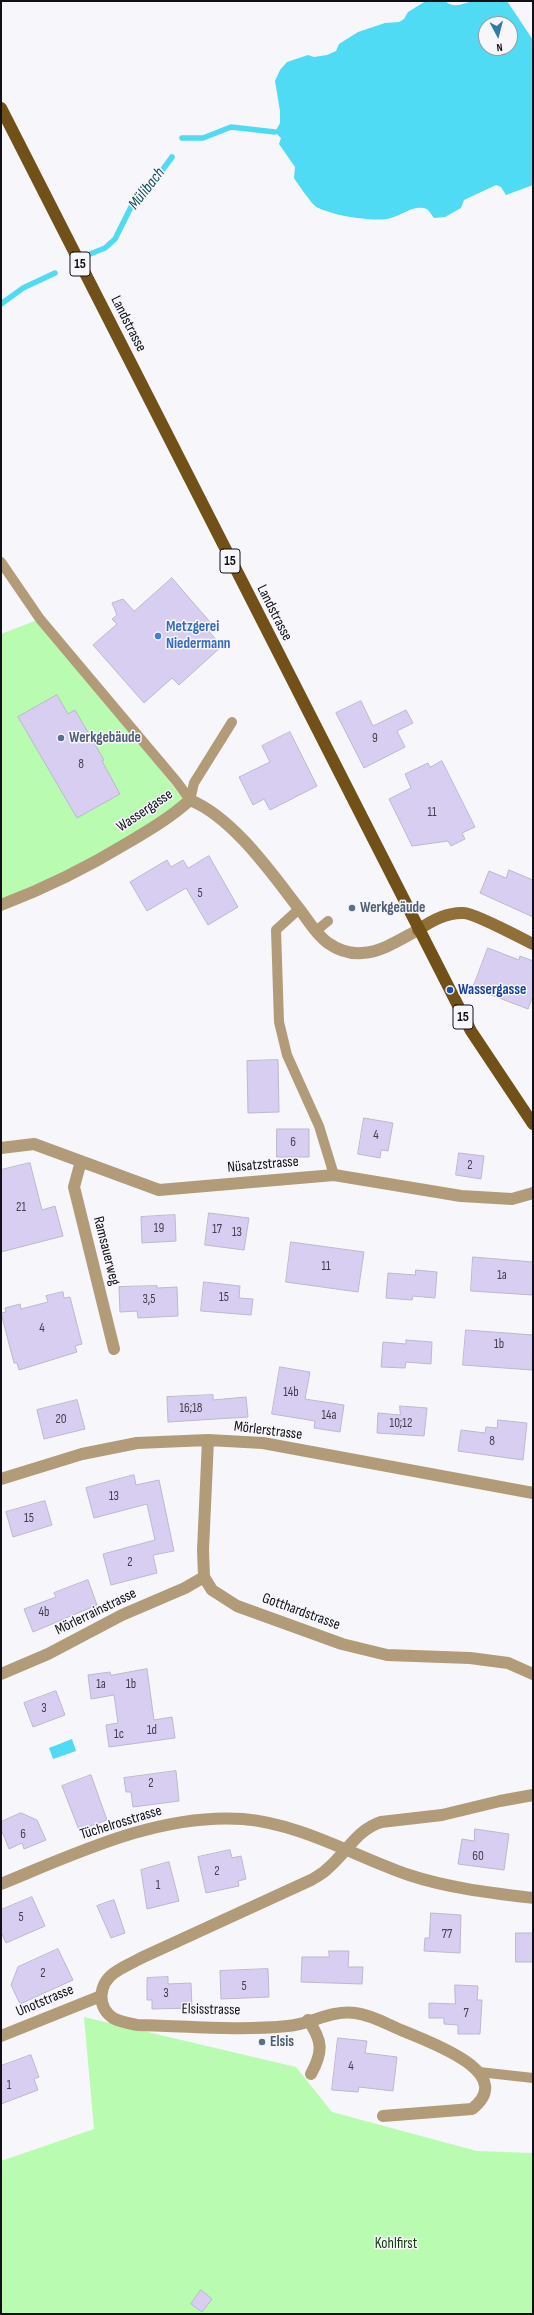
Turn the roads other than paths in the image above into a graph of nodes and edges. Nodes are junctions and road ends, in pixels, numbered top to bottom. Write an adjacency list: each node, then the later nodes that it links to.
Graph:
1 (1, 108): 8 (main road, Landstrasse / 15)
2 (1, 562): 4 (lane)
3 (232, 722): 4 (lane)
4 (190, 800): 5 (street, Wassergasse); 6 (street, Wassergasse)
5 (1, 905)
6 (299, 909): 9 (street, Wassergasse); 14 (lane)
7 (328, 922): 9 (lane)
8 (418, 930): 9 (street, Wassergasse); 10 (street); 11 (main road, Landstrasse / 15)
9 (316, 931)
10 (533, 944)
11 (533, 1124)
12 (1, 1148): 13 (street, Nüsatzstrasse)
13 (81, 1161): 14 (street, Nüsatzstrasse); 16 (street, Ramsauerweg)
14 (334, 1175): 15 (street, Nüsatzstrasse)
15 (533, 1193)
16 (114, 1349)
17 (208, 1440): 18 (street, Mörlerstrasse); 19 (street, Mörlerstrasse); 20 (street)
18 (1, 1479)
19 (533, 1493)
20 (204, 1577): 21 (street, Mörlerrainstrasse); 22 (street, Gotthardstrasse)
21 (1, 1674)
22 (533, 1674)
23 (533, 1795): 24 (street)
24 (347, 1849): 25 (street, Tüchelrosstrasse); 26 (street, Tüchelrosstrasse); 27 (street)
25 (1, 1884)
26 (533, 1898)
27 (101, 1996): 28 (street, Elsisstrasse); 29 (street, Unotstrasse)
28 (308, 2020): 30 (street, Elsisstrasse); 31 (street)
29 (1, 2036)
30 (479, 2072): 32 (lane); 33 (street)
31 (311, 2074)
32 (533, 2078)
33 (383, 2116)

